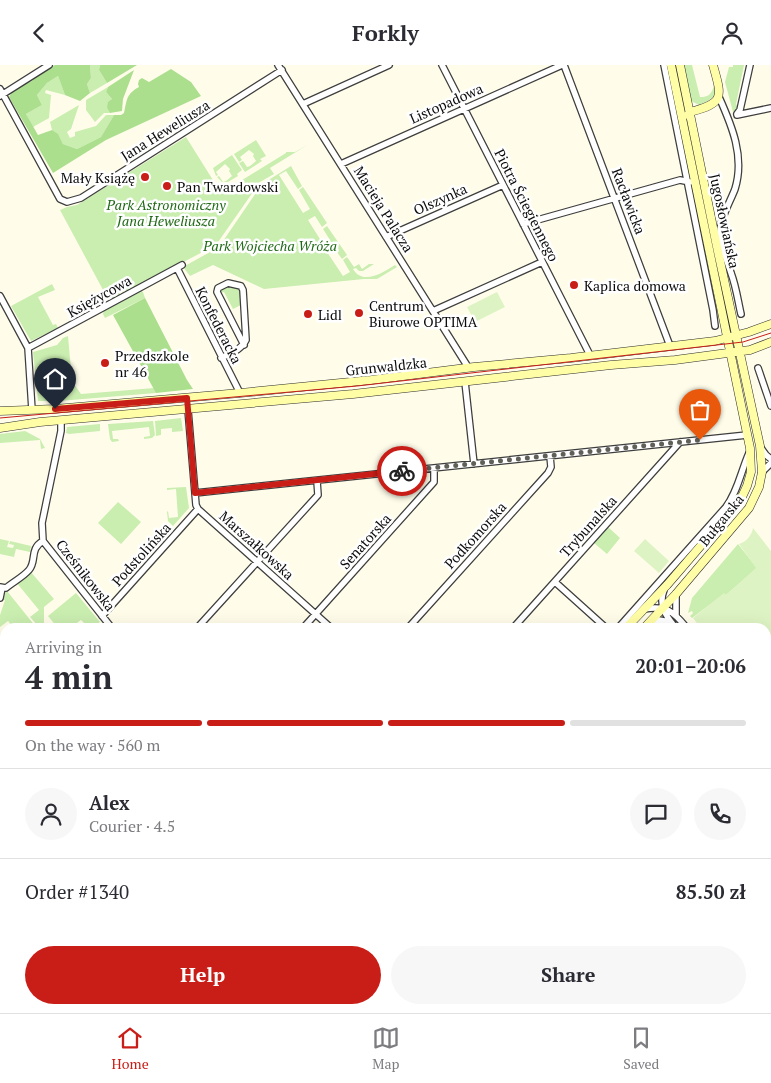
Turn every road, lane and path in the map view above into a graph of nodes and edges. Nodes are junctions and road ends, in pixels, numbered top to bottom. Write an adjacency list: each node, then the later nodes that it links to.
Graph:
1 (49, 65): 11 (street)
2 (389, 65): 14 (street)
3 (442, 65): 16 (street, Piotra Ściegiennego)
4 (563, 65): 16 (street, Listopadowa); 24 (street, Racławicka)
5 (664, 65): 22 (street)
6 (671, 65): 13 (street, Jugosłowiańska)
7 (680, 65): 17 (street, Jugosłowiańska)
8 (713, 65): 12 (street, Jugosłowiańska)
9 (750, 65): 18 (street)
10 (280, 67): 11 (street, Jana Heweliusza); 14 (street, Macieja Palacza)
11 (1, 93)
12 (719, 97): 17 (street); 19 (street, Jugosłowiańska)
13 (678, 99): 17 (street); 20 (street, Jugosłowiańska)
14 (303, 104): 21 (street, Macieja Palacza)
15 (771, 108): 18 (street)
16 (464, 109): 21 (street, Listopadowa); 23 (street, Piotra Ściegiennego)
17 (690, 112): 20 (street); 34 (street, Jugosłowiańska)
18 (738, 114): 19 (street)
19 (729, 118): 31 (street, Jugosłowiańska)
20 (684, 129): 22 (street, Jugosłowiańska)
21 (341, 164): 26 (street, Macieja Palacza)
22 (692, 183): 24 (street); 33 (street); 35 (street, Jugosłowiańska)
23 (503, 185): 25 (street, Piotra Ściegiennego); 26 (street, Olszynka)
24 (614, 199): 25 (street); 38 (street, Racławicka)
25 (523, 224): 27 (street, Piotra Ściegiennego)
26 (386, 237): 30 (street, Macieja Palacza)
27 (542, 262): 30 (street); 42 (street, Piotra Ściegiennego)
28 (179, 267): 39 (street, Księżycowa); 43 (street, Konfederacka)
29 (0, 295): 39 (street)
30 (433, 311): 44 (street, Macieja Palacza)
31 (741, 314)
32 (771, 324): 34 (street, Grunwaldzka)
33 (715, 326)
34 (737, 335): 35 (street, Grunwaldzka); 40 (street, Bułgarska)
35 (726, 338): 38 (street, Grunwaldzka); 41 (street, Bułgarska)
36 (771, 342): 40 (street, Grunwaldzka)
37 (244, 345): 37 (street); 43 (street)
38 (670, 346): 42 (street, Grunwaldzka)
39 (28, 348): 53 (street)
40 (740, 351): 41 (street, Grunwaldzka); 59 (street, Bułgarska)
41 (729, 353): 46 (street, Grunwaldzka); 57 (street, Bułgarska)
42 (590, 355): 44 (street, Grunwaldzka)
43 (221, 357): 47 (street, Konfederacka)
44 (468, 367): 47 (street, Grunwaldzka)
45 (758, 368): 51 (street)
46 (465, 382): 50 (street, Grunwaldzka); 64 (street)
47 (240, 393): 48 (street, Grunwaldzka)
48 (222, 395): 49 (street, Grunwaldzka); 50 (street)
49 (187, 398): 52 (street); 53 (street, Grunwaldzka)
50 (223, 406): 52 (street, Grunwaldzka)
51 (771, 406)
52 (188, 409): 55 (street, Grunwaldzka); 68 (street)
53 (32, 410): 54 (street, Grunwaldzka)
54 (0, 411)
55 (61, 420): 56 (street, Grunwaldzka); 70 (street, Cześnikowska)
56 (0, 428)
57 (747, 435): 58 (street); 60 (street, Bułgarska)
58 (680, 442): 61 (street); 72 (street, Trybunalska)
59 (760, 446): 62 (street); 66 (street, Bułgarska)
60 (750, 448): 73 (street, Bułgarska); 90 (street, Bułgarska)
61 (550, 456): 64 (street); 87 (street, Podkomorska)
62 (771, 459)
63 (771, 463): 66 (street)
64 (474, 464): 65 (street)
65 (434, 468): 67 (street); 79 (street, Senatorska)
66 (762, 471): 75 (street, Bułgarska)
67 (317, 481): 68 (street); 71 (street)
68 (195, 493): 69 (street)
69 (198, 509): 71 (street, Marszałkowska); 81 (street, Podstolińska)
70 (43, 541): 74 (street); 81 (street, Cześnikowska)
71 (258, 562): 79 (street, Marszałkowska); 84 (street)
72 (555, 582): 88 (street, Trybunalska); 89 (street)
73 (666, 586): 75 (street); 77 (street); 78 (street, Bułgarska)
74 (1, 588): 76 (street)
75 (676, 594): 77 (street, Bułgarska); 80 (street)
76 (0, 598)
77 (663, 608): 78 (street); 80 (street); 82 (street); 93 (street, Bułgarska)
78 (644, 609): 91 (street, Bułgarska); 92 (street)
79 (315, 615): 85 (street, Senatorska); 86 (street, Marszałkowska)
80 (676, 615): 95 (street)
81 (102, 616): 83 (street, Cześnikowska)
82 (670, 622): 94 (street)
83 (108, 623)
84 (202, 623)
85 (308, 623)
86 (325, 623)
87 (413, 623)
88 (518, 623)
89 (600, 623)
90 (622, 623)
91 (631, 623)
92 (646, 623)
93 (648, 623)
94 (651, 623)
95 (683, 623)

